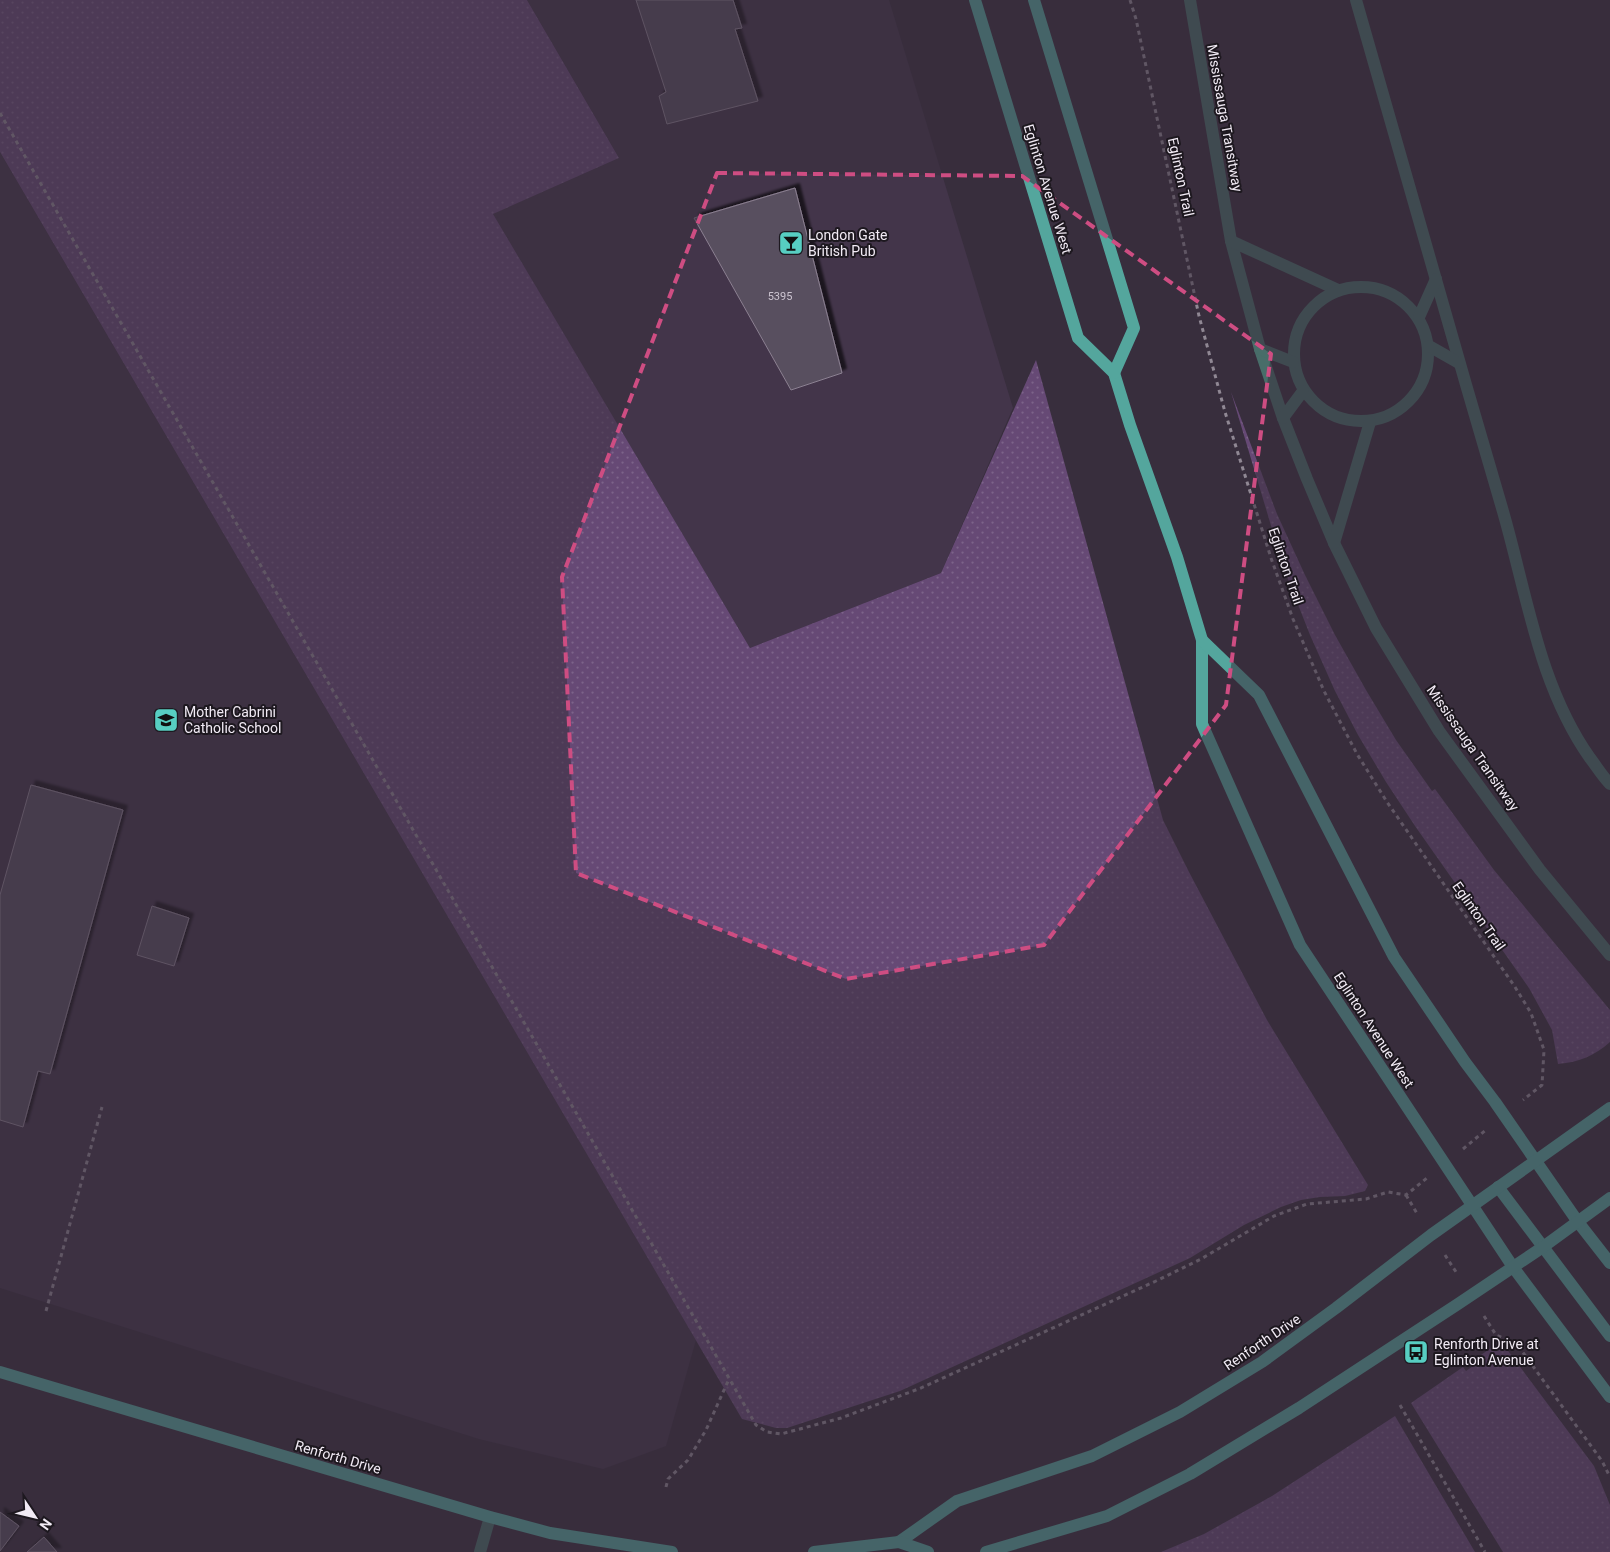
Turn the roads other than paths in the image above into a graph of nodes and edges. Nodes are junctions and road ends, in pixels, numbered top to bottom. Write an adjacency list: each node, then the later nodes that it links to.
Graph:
1 (975, 0): 13 (main road, Eglinton Avenue West)
2 (1034, 0): 13 (main road)
3 (1190, 0): 5 (street, Mississauga Transitway)
4 (1356, 0): 6 (street)
5 (1232, 241): 7 (street); 10 (street, Mississauga Transitway)
6 (1436, 279): 8 (street); 12 (street)
7 (1338, 290): 8 (street); 11 (street)
8 (1419, 317): 9 (street)
9 (1429, 346): 12 (street); 16 (street)
10 (1260, 349): 11 (street); 15 (street, Mississauga Transitway)
11 (1293, 362): 14 (street)
12 (1459, 363): 19 (street)
13 (1114, 373): 18 (main road, Eglinton Avenue West)
14 (1303, 391): 15 (street); 16 (street)
15 (1283, 418): 17 (street, Mississauga Transitway)
16 (1370, 422): 17 (street)
17 (1334, 543): 20 (street, Mississauga Transitway)
18 (1202, 640): 22 (main road, Eglinton Avenue West); 25 (main road, Eglinton Avenue West)
19 (1610, 784)
20 (1610, 955)
21 (1610, 1108): 22 (main road, Renforth Drive)
22 (1536, 1160): 23 (main road, Renforth Drive); 26 (main road, Eglinton Avenue West)
23 (1498, 1187): 25 (main road, Renforth Drive); 27 (main road)
24 (1610, 1198): 26 (main road)
25 (1472, 1206): 29 (main road, Eglinton Avenue West); 34 (main road, Renforth Drive)
26 (1578, 1222): 27 (main road); 28 (main road, Eglinton Avenue West)
27 (1543, 1247): 29 (main road); 30 (main road)
28 (1610, 1263)
29 (1513, 1267): 32 (main road, Eglinton Avenue West); 39 (main road)
30 (1610, 1336)
31 (0, 1372): 33 (main road, Renforth Drive)
32 (1610, 1397)
33 (490, 1517): 35 (street); 36 (main road, Renforth Drive)
34 (899, 1542): 37 (main road, Renforth Drive); 38 (main road, Renforth Drive)
35 (480, 1552)
36 (672, 1552)
37 (814, 1552)
38 (928, 1552)
39 (986, 1552)

